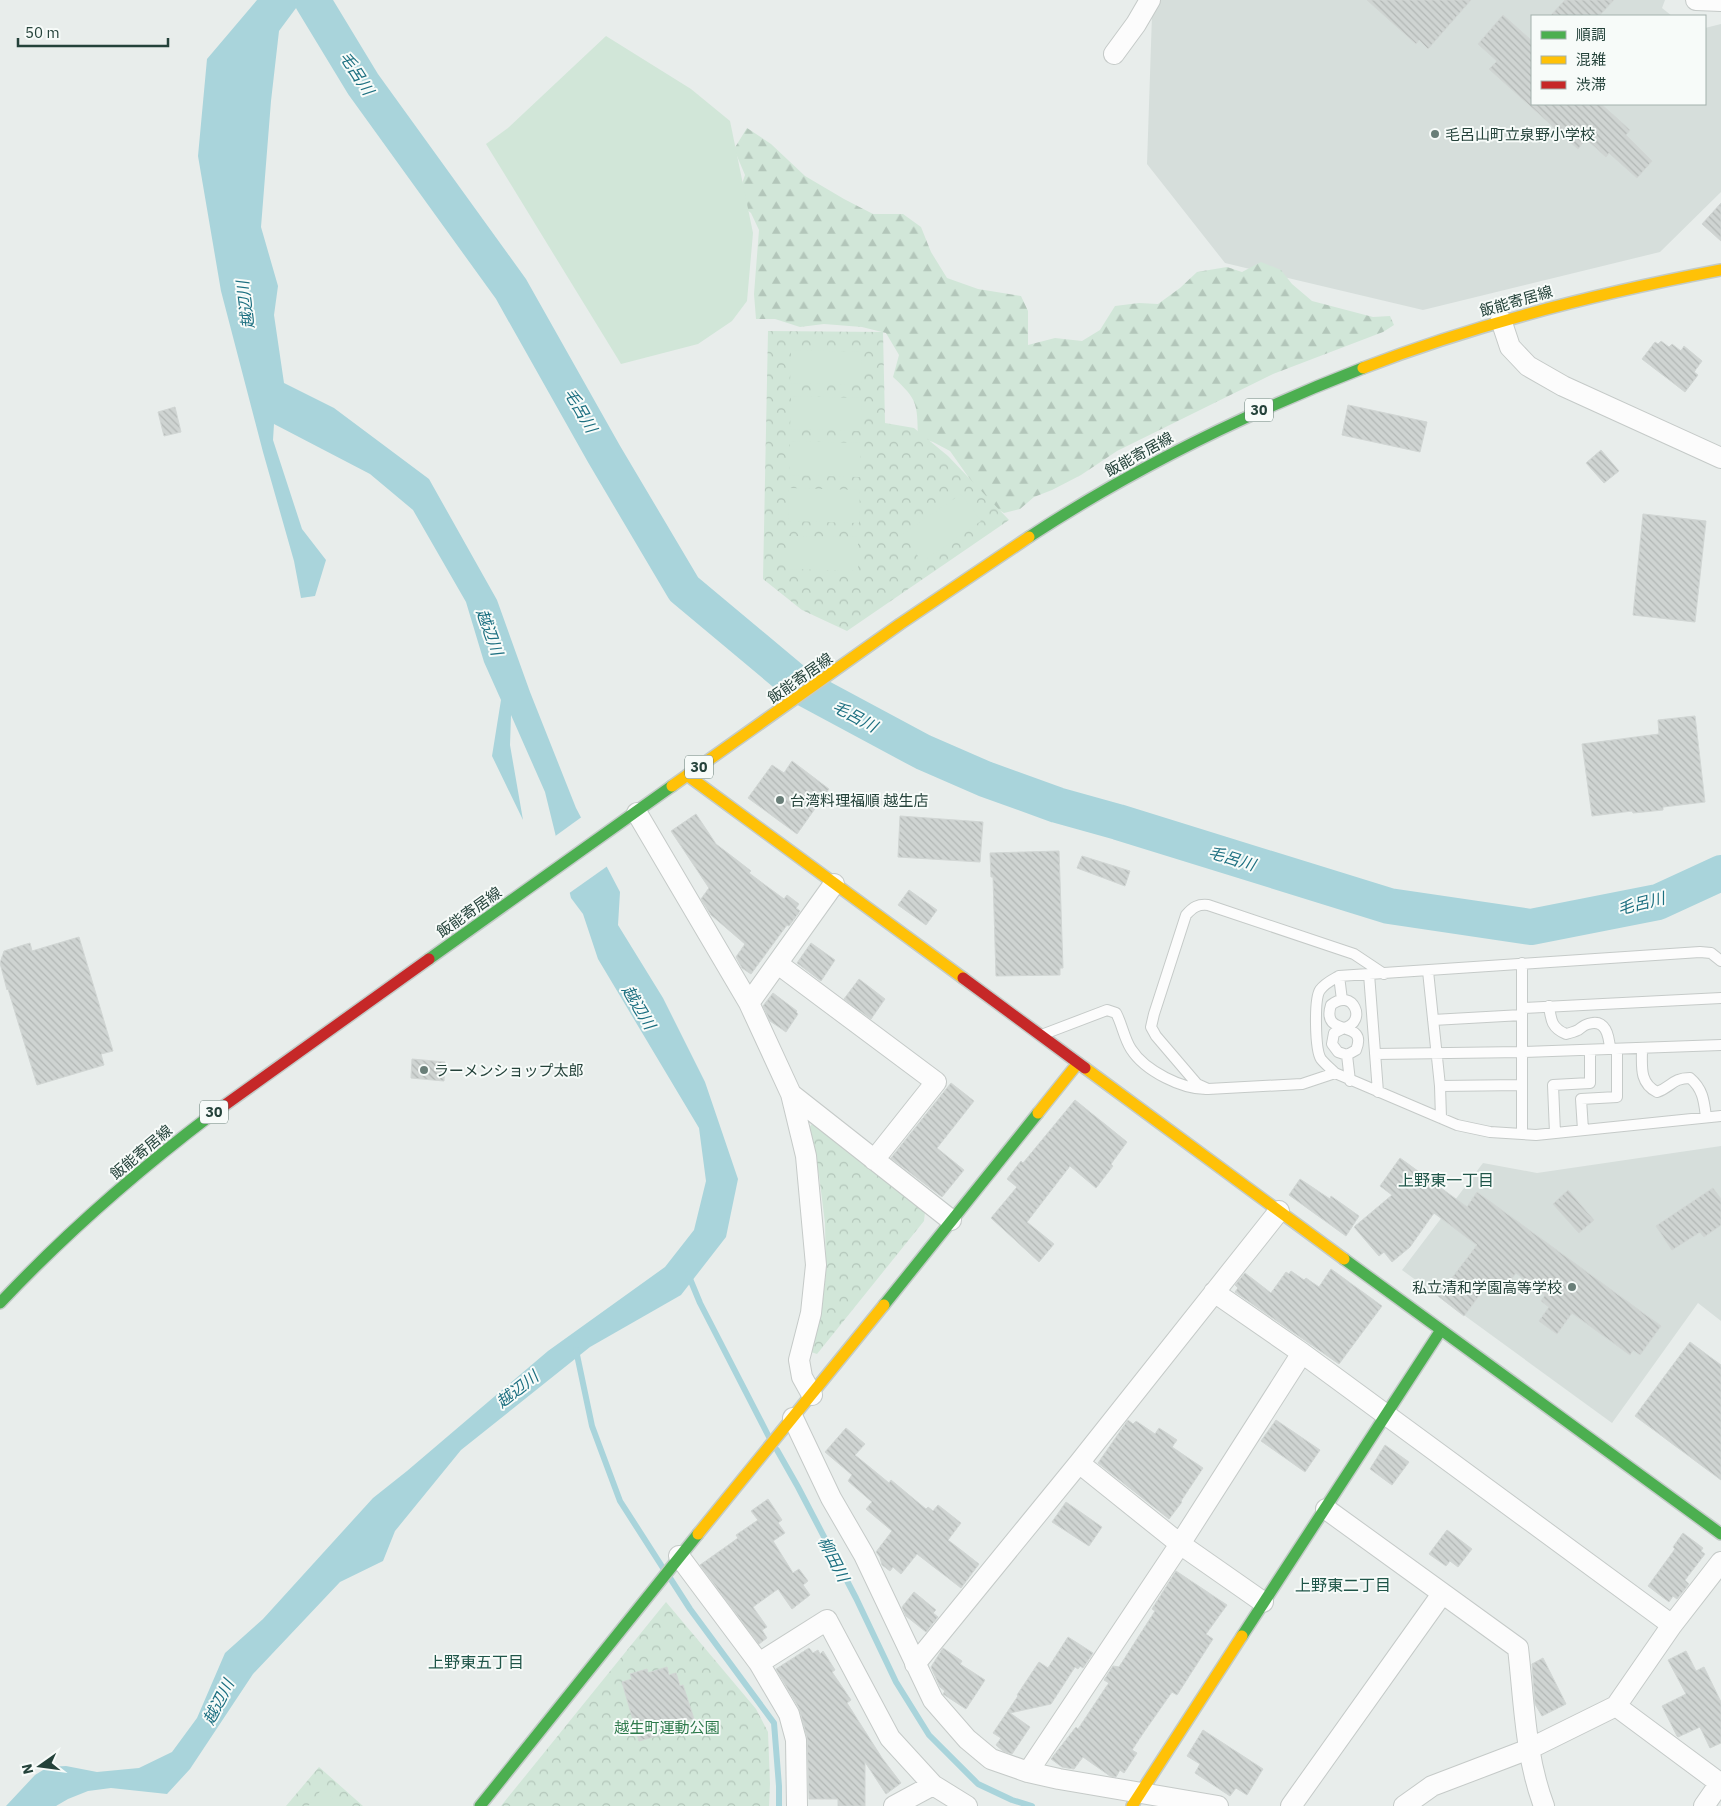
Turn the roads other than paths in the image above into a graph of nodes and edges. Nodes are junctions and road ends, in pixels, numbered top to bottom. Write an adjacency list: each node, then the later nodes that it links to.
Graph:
1 (1150, 0): 4 (street)
2 (1696, 0): 3 (street)
3 (1721, 1)
4 (1114, 54)
5 (1721, 270): 6 (street, 飯能寄居線 / 30)
6 (1500, 320): 7 (street); 8 (street, 飯能寄居線 / 30)
7 (1721, 458)
8 (687, 776): 9 (street, 飯能寄居線 / 30); 10 (street)
9 (637, 813): 20 (street); 52 (street, 飯能寄居線 / 30)
10 (834, 884): 12 (street); 25 (street)
11 (1721, 961): 13 (lane)
12 (778, 964): 20 (street); 48 (street)
13 (1522, 964): 14 (lane); 22 (lane)
14 (1428, 971): 16 (lane); 23 (lane)
15 (1369, 974): 16 (lane); 17 (lane); 32 (lane)
16 (1384, 974): 39 (lane)
17 (1339, 976): 19 (lane); 35 (lane)
18 (1721, 998): 21 (lane)
19 (1342, 1000): 24 (lane); 24 (lane)
20 (749, 1003): 41 (street)
21 (1549, 1006): 22 (lane); 28 (lane)
22 (1523, 1012): 23 (lane); 30 (lane)
23 (1433, 1020): 31 (lane)
24 (1344, 1028): 33 (lane); 33 (lane)
25 (1041, 1036): 34 (street); 39 (lane)
26 (1721, 1045): 27 (lane)
27 (1642, 1048): 28 (lane); 44 (lane)
28 (1614, 1049): 29 (lane); 45 (lane)
29 (1590, 1050): 30 (lane); 46 (lane)
30 (1523, 1052): 31 (lane); 37 (lane)
31 (1437, 1053): 32 (lane); 38 (lane)
32 (1375, 1054): 40 (lane)
33 (1347, 1055): 36 (lane)
34 (1078, 1063): 49 (street); 50 (street)
35 (1335, 1073): 36 (lane); 39 (lane)
36 (1350, 1080): 40 (lane)
37 (1522, 1085): 38 (lane); 47 (lane)
38 (1440, 1086): 43 (lane)
39 (1208, 1088)
40 (1378, 1092): 43 (lane)
41 (791, 1094): 48 (street); 55 (street)
42 (1721, 1116): 44 (lane)
43 (1442, 1118): 47 (lane)
44 (1706, 1118): 45 (lane)
45 (1583, 1130): 46 (lane)
46 (1555, 1133): 47 (lane)
47 (1522, 1134)
48 (874, 1160): 50 (street)
49 (1279, 1211): 51 (street); 53 (street)
50 (951, 1220): 55 (street)
51 (1214, 1292): 54 (street); 58 (street)
52 (1, 1299)
53 (1441, 1330): 56 (street); 60 (street)
54 (1302, 1353): 56 (street); 61 (street)
55 (812, 1395): 57 (street)
56 (1386, 1415): 59 (street); 66 (street)
57 (790, 1421): 62 (street); 68 (street)
58 (1078, 1463): 61 (street); 68 (street)
59 (1326, 1508): 64 (street); 65 (street)
60 (1721, 1534)
61 (1180, 1544): 65 (street); 71 (street)
62 (677, 1558): 67 (street); 75 (street)
63 (1721, 1562): 66 (street)
64 (1442, 1594): 70 (street); 80 (street)
65 (1263, 1602): 74 (street)
66 (1672, 1625): 69 (street)
67 (758, 1663): 73 (street); 76 (street)
68 (915, 1664): 71 (street)
69 (1616, 1706): 70 (street); 72 (street)
70 (1529, 1749): 81 (street); 82 (street)
71 (1028, 1772): 74 (street)
72 (1720, 1784): 83 (street)
73 (933, 1785): 77 (street); 78 (street)
74 (1135, 1802): 79 (street)
75 (480, 1806)
76 (797, 1806)
77 (894, 1806)
78 (966, 1806)
79 (1218, 1806)
80 (1291, 1806)
81 (1404, 1806)
82 (1544, 1806)
83 (1704, 1806)

